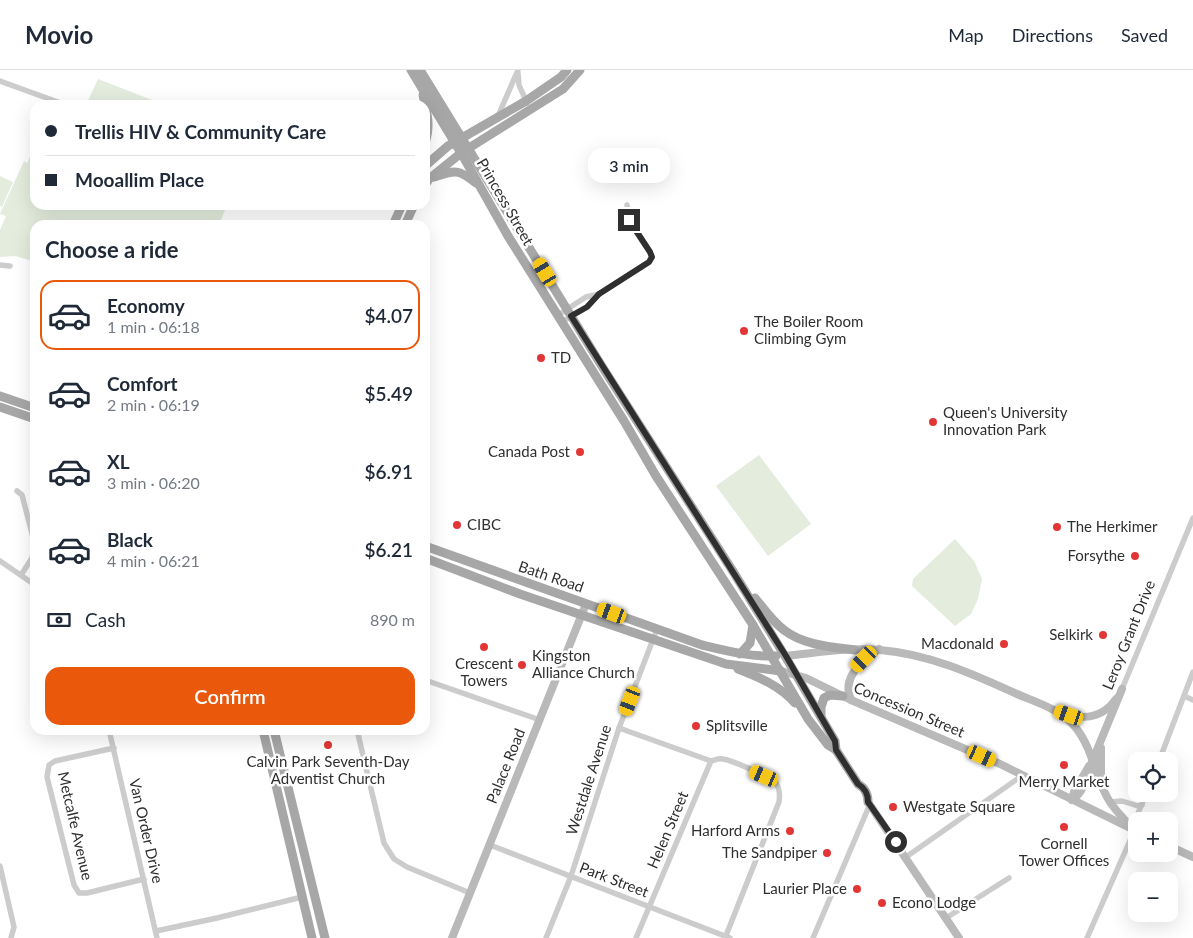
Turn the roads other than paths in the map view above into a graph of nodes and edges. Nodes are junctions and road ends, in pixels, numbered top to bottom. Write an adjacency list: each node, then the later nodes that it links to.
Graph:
1 (410, 70): 7 (main road, Princess Street)
2 (420, 70): 12 (main road, Princess Street)
3 (567, 70): 10 (main road)
4 (580, 70): 10 (main road)
5 (518, 71): 10 (street); 11 (street)
6 (0, 81): 8 (street)
7 (422, 88): 9 (main road); 12 (main road, Princess Street)
8 (52, 100)
9 (424, 100)
10 (528, 105): 11 (main road); 13 (main road)
11 (496, 120): 12 (main road)
12 (458, 141): 13 (main road, Princess Street); 14 (main road)
13 (465, 150): 15 (main road); 17 (main road, Princess Street); 21 (main road, Princess Street)
14 (430, 161)
15 (430, 179)
16 (430, 181): 17 (main road)
17 (480, 186): 22 (main road, Princess Street)
18 (627, 205): 21 (street)
19 (0, 265): 20 (street)
20 (10, 266)
21 (569, 313): 22 (street); 34 (main road, Princess Street)
22 (560, 319): 39 (main road, Princess Street)
23 (0, 396): 24 (main road)
24 (30, 406)
25 (0, 407): 26 (main road)
26 (30, 417)
27 (17, 491): 29 (street)
28 (1193, 518): 52 (street, Leroy Grant Drive)
29 (30, 526)
30 (430, 548): 37 (main road, Bath Road)
31 (430, 560): 38 (main road, Bath Road)
32 (0, 561): 35 (street)
33 (30, 561): 35 (street)
34 (734, 573): 43 (main road); 46 (main road, Princess Street)
35 (21, 574): 36 (street)
36 (30, 581)
37 (586, 604): 38 (main road, Palace Road); 40 (main road, Bath Road)
38 (582, 615): 41 (main road, Bath Road); 59 (main road, Palace Road)
39 (753, 624): 44 (main road); 45 (main road, Princess Street)
40 (657, 629): 41 (street, Westdale Avenue); 44 (main road, Bath Road)
41 (654, 639): 47 (main road, Bath Road); 60 (street, Westdale Avenue)
42 (879, 649): 43 (main road); 54 (main road); 56 (main road)
43 (855, 650): 46 (main road)
44 (740, 654): 45 (main road, Bath Road)
45 (772, 656): 46 (main road, Bath Road); 48 (main road, Princess Street)
46 (786, 656): 50 (main road, Princess Street)
47 (726, 664): 48 (main road, Bath Road); 58 (main road)
48 (781, 671): 50 (main road, Concession Street); 58 (main road, Princess Street)
49 (1193, 672): 53 (street)
50 (797, 675): 54 (main road, Concession Street); 57 (main road, Princess Street)
51 (430, 682): 59 (street)
52 (1122, 689): 56 (main road); 61 (main road, Leroy Grant Drive)
53 (1184, 696): 55 (street); 68 (street)
54 (847, 698): 57 (main road); 71 (main road, Concession Street)
55 (1193, 700)
56 (1051, 709): 70 (main road)
57 (821, 717): 67 (main road, Princess Street)
58 (808, 719): 67 (main road, Princess Street)
59 (540, 720): 81 (main road, Palace Road)
60 (619, 728): 69 (street); 88 (street, Westdale Avenue)
61 (1104, 734): 70 (main road, Leroy Grant Drive); 72 (main road)
62 (110, 735): 66 (street, Van Order Drive)
63 (264, 735): 92 (main road)
64 (275, 735): 87 (main road)
65 (358, 735): 91 (street)
66 (114, 748): 90 (street, Van Order Drive); 90 (street, Metcalfe Avenue)
67 (836, 750): 76 (main road, Princess Street)
68 (1162, 752)
69 (711, 761): 93 (street, Helen Street); 97 (street)
70 (1092, 762): 72 (main road); 73 (main road, Leroy Grant Drive)
71 (1023, 775): 73 (main road, Concession Street); 84 (street)
72 (1103, 789): 74 (main road)
73 (1072, 800): 80 (main road, Concession Street)
74 (1110, 802): 77 (street); 79 (main road)
75 (1143, 802): 77 (street)
76 (869, 803): 84 (main road, Princess Street); 105 (street)
77 (1142, 805): 78 (street)
78 (1139, 812)
79 (1128, 822)
80 (1128, 827)
81 (490, 845): 88 (street, Park Street); 91 (main road, Palace Road)
82 (1128, 846): 107 (street)
83 (1178, 850): 85 (main road)
84 (906, 857): 95 (main road, Princess Street)
85 (1193, 857)
86 (0, 866): 98 (street)
87 (311, 876): 92 (main road); 94 (main road)
88 (571, 876): 93 (street, Park Street); 103 (street, Westdale Avenue)
89 (1009, 878): 95 (street)
90 (144, 879): 96 (street, Van Order Drive)
91 (470, 893): 102 (main road, Palace Road)
92 (302, 897): 94 (main road); 96 (street); 100 (main road)
93 (649, 906): 97 (street, Park Street); 104 (street, Helen Street)
94 (320, 916): 101 (main road)
95 (946, 918): 106 (main road, Princess Street)
96 (156, 931): 99 (street, Van Order Drive)
97 (727, 937)
98 (11, 938)
99 (157, 938)
100 (312, 938)
101 (325, 938)
102 (452, 938)
103 (546, 938)
104 (636, 938)
105 (813, 938)
106 (959, 938)
107 (1087, 938)

